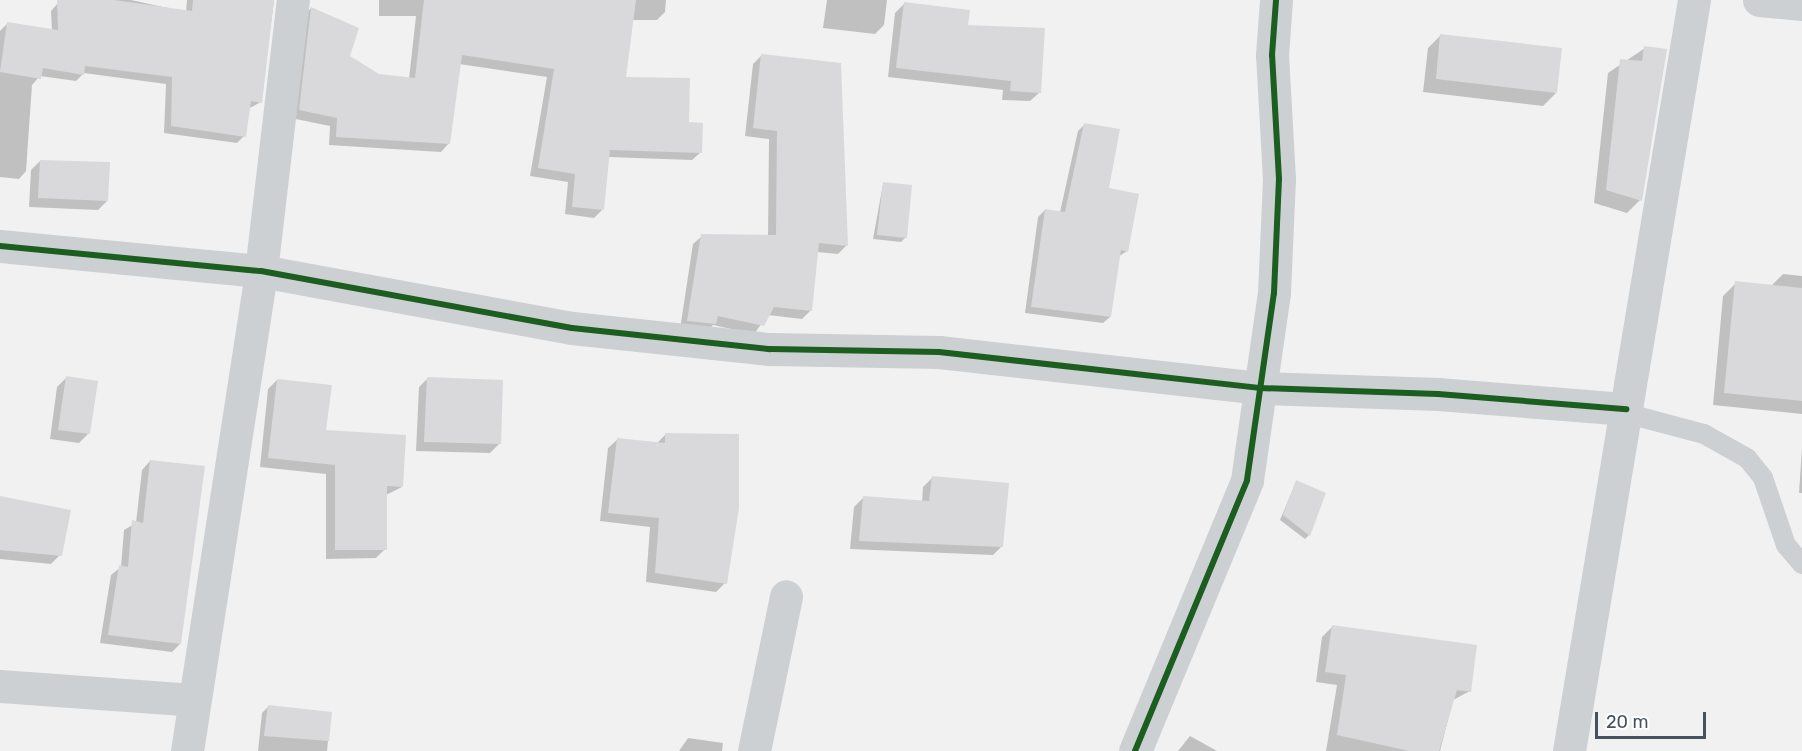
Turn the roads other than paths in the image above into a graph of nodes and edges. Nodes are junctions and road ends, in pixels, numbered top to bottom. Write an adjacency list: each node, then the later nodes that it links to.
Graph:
1 (293, 0): 7 (street)
2 (1276, 0): 8 (street)
3 (1694, 0): 9 (street)
4 (1759, 0): 5 (street)
5 (1802, 4)
6 (0, 246): 7 (street)
7 (261, 271): 8 (street); 13 (street)
8 (1259, 388): 9 (street); 16 (street)
9 (1626, 411): 10 (lane); 17 (street)
10 (1802, 564)
11 (786, 596): 15 (street)
12 (0, 686): 13 (street)
13 (193, 700): 14 (street)
14 (187, 751)
15 (754, 751)
16 (1136, 751)
17 (1569, 751)

